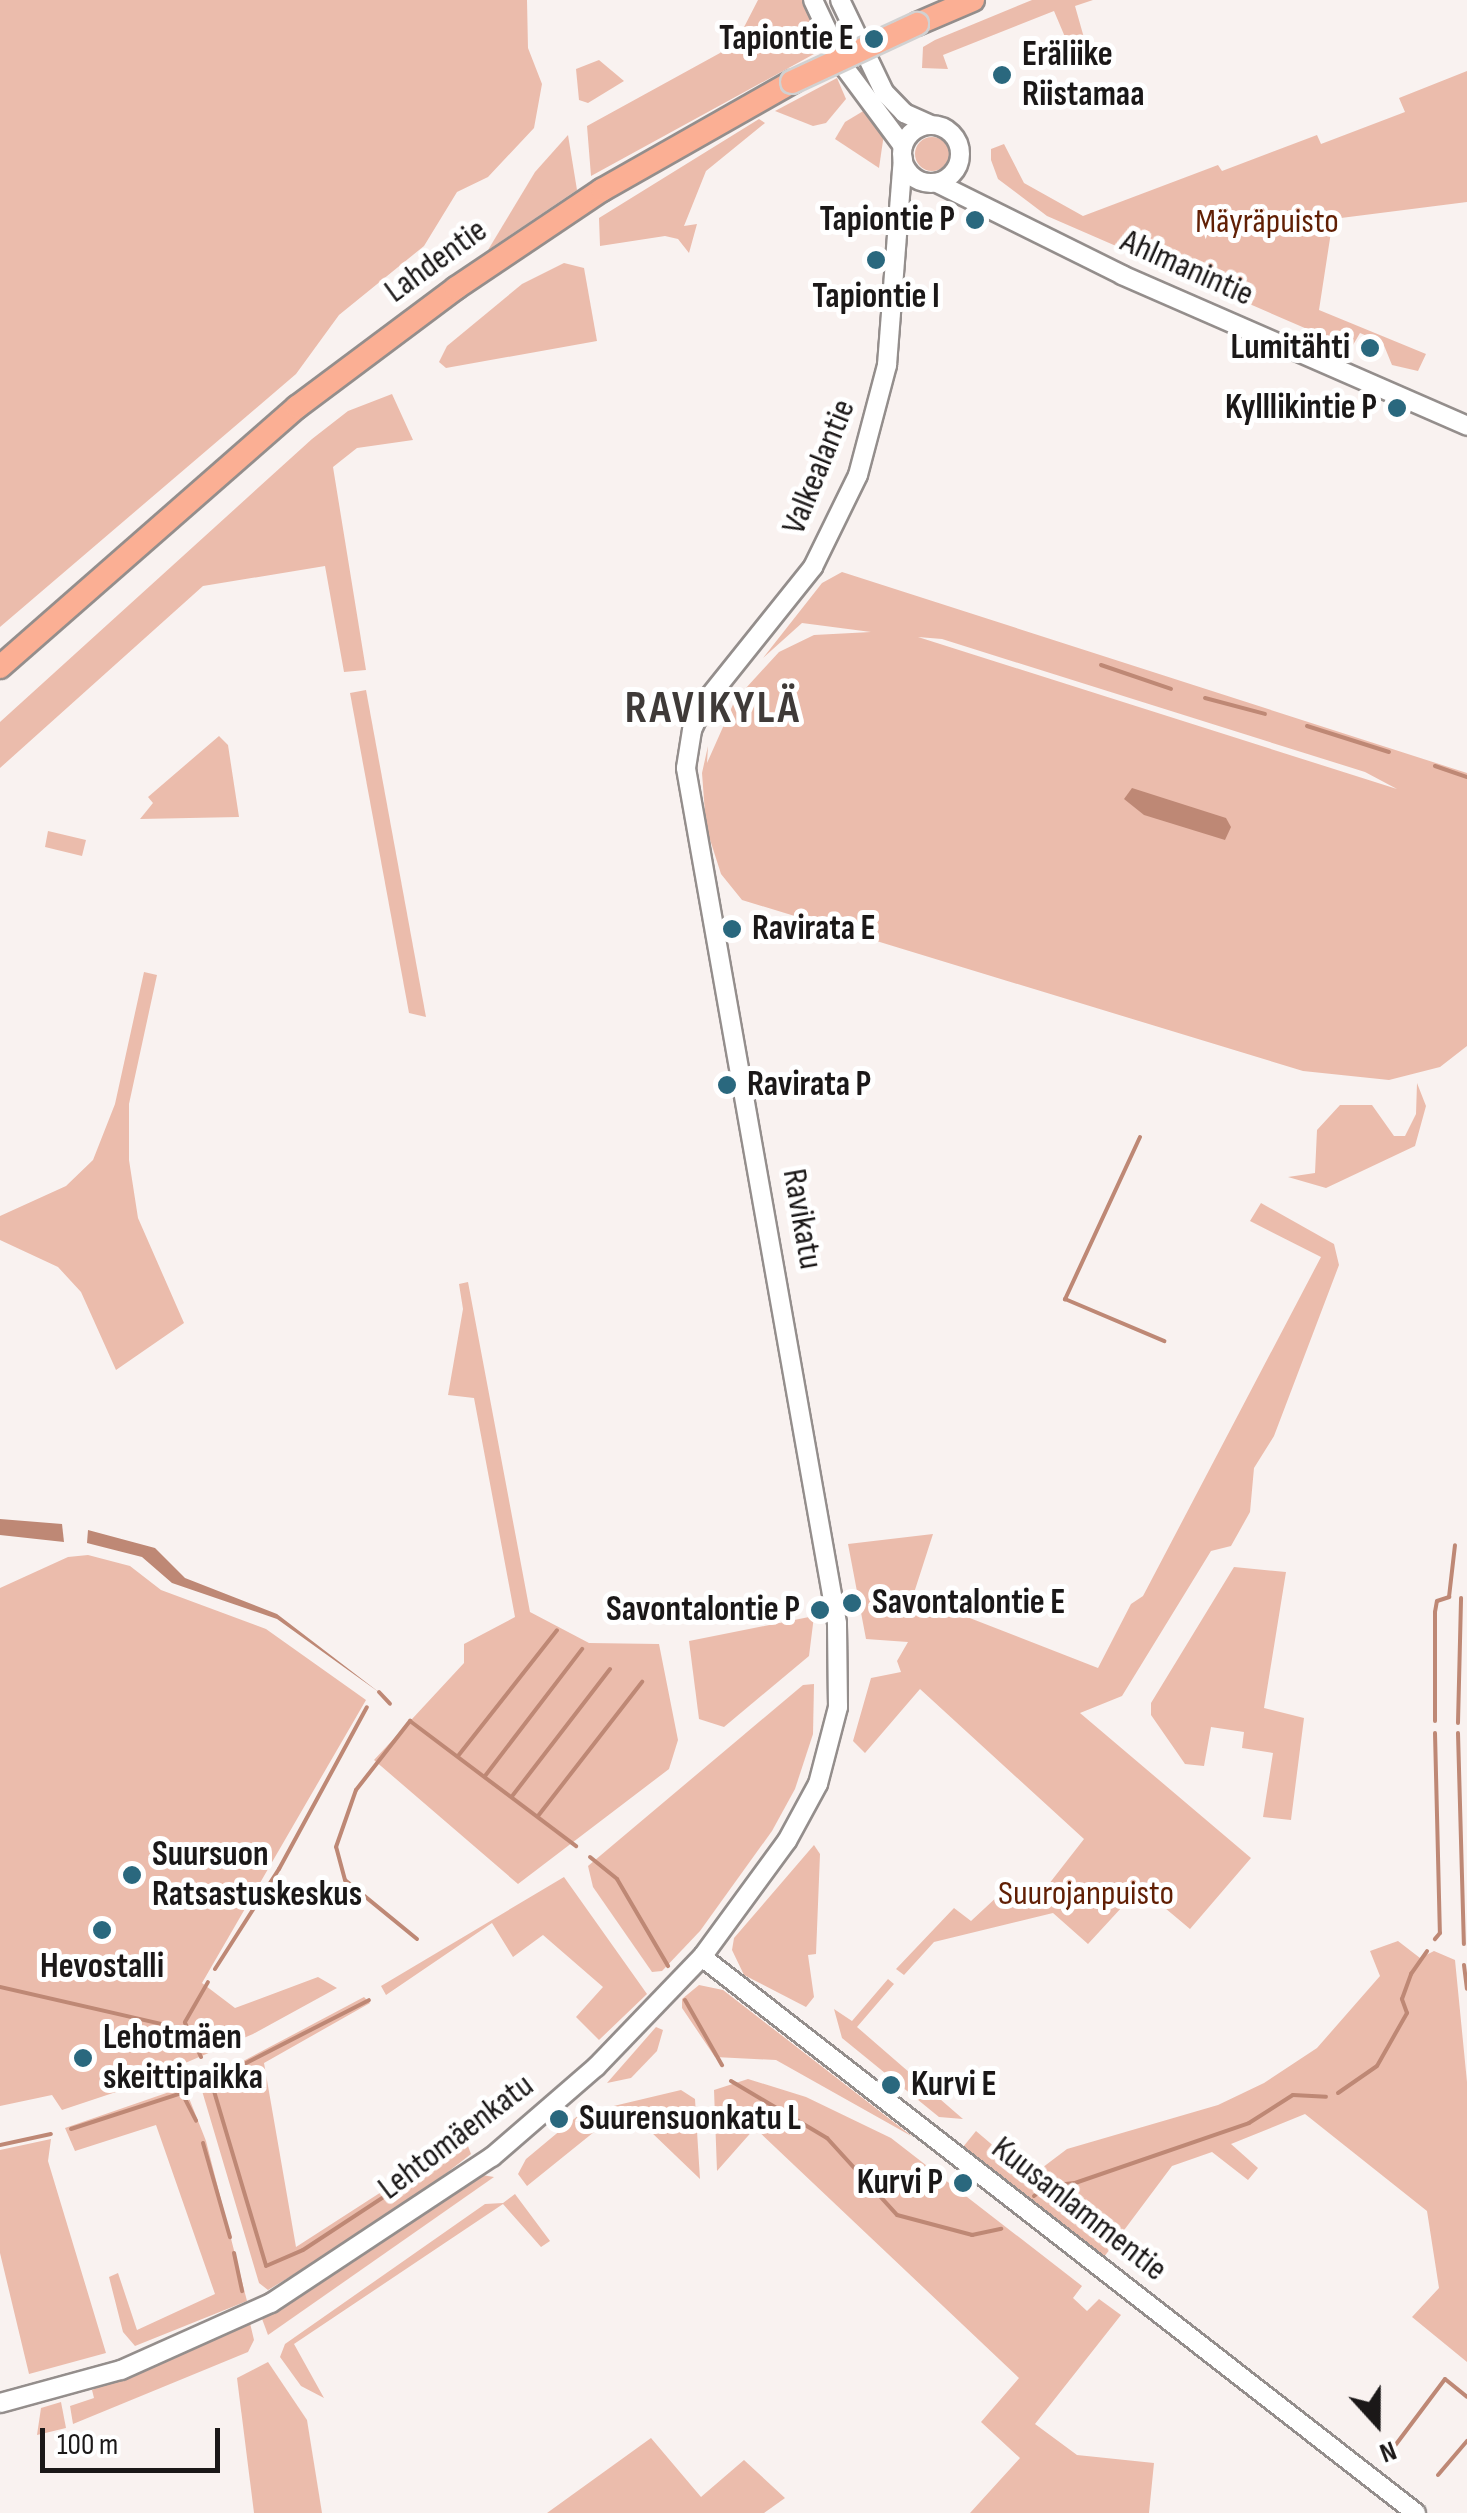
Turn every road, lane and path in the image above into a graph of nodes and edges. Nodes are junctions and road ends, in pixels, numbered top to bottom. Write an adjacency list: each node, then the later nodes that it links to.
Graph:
1 (814, 0): 5 (street)
2 (840, 0): 4 (street)
3 (974, 0): 11 (highway, Lahdentie, bridge)
4 (930, 124): 5 (street); 6 (street)
5 (903, 152): 7 (street); 8 (street, Valkealantie)
6 (959, 164): 7 (street); 9 (street, Ahlmanintie)
7 (933, 183): 8 (street, Valkealantie); 9 (street, Ahlmanintie)
8 (895, 229): 12 (street, Valkealantie)
9 (1047, 239): 10 (street, Ahlmanintie)
10 (1467, 426)
11 (0, 667)
12 (711, 694): 13 (street, Ravikatu)
13 (825, 1763): 14 (street, Lehtomäenkatu)
14 (702, 1956): 15 (street, Lehtomäenkatu); 16 (street, Kuusanlammentie)
15 (0, 2404)
16 (1416, 2513)

